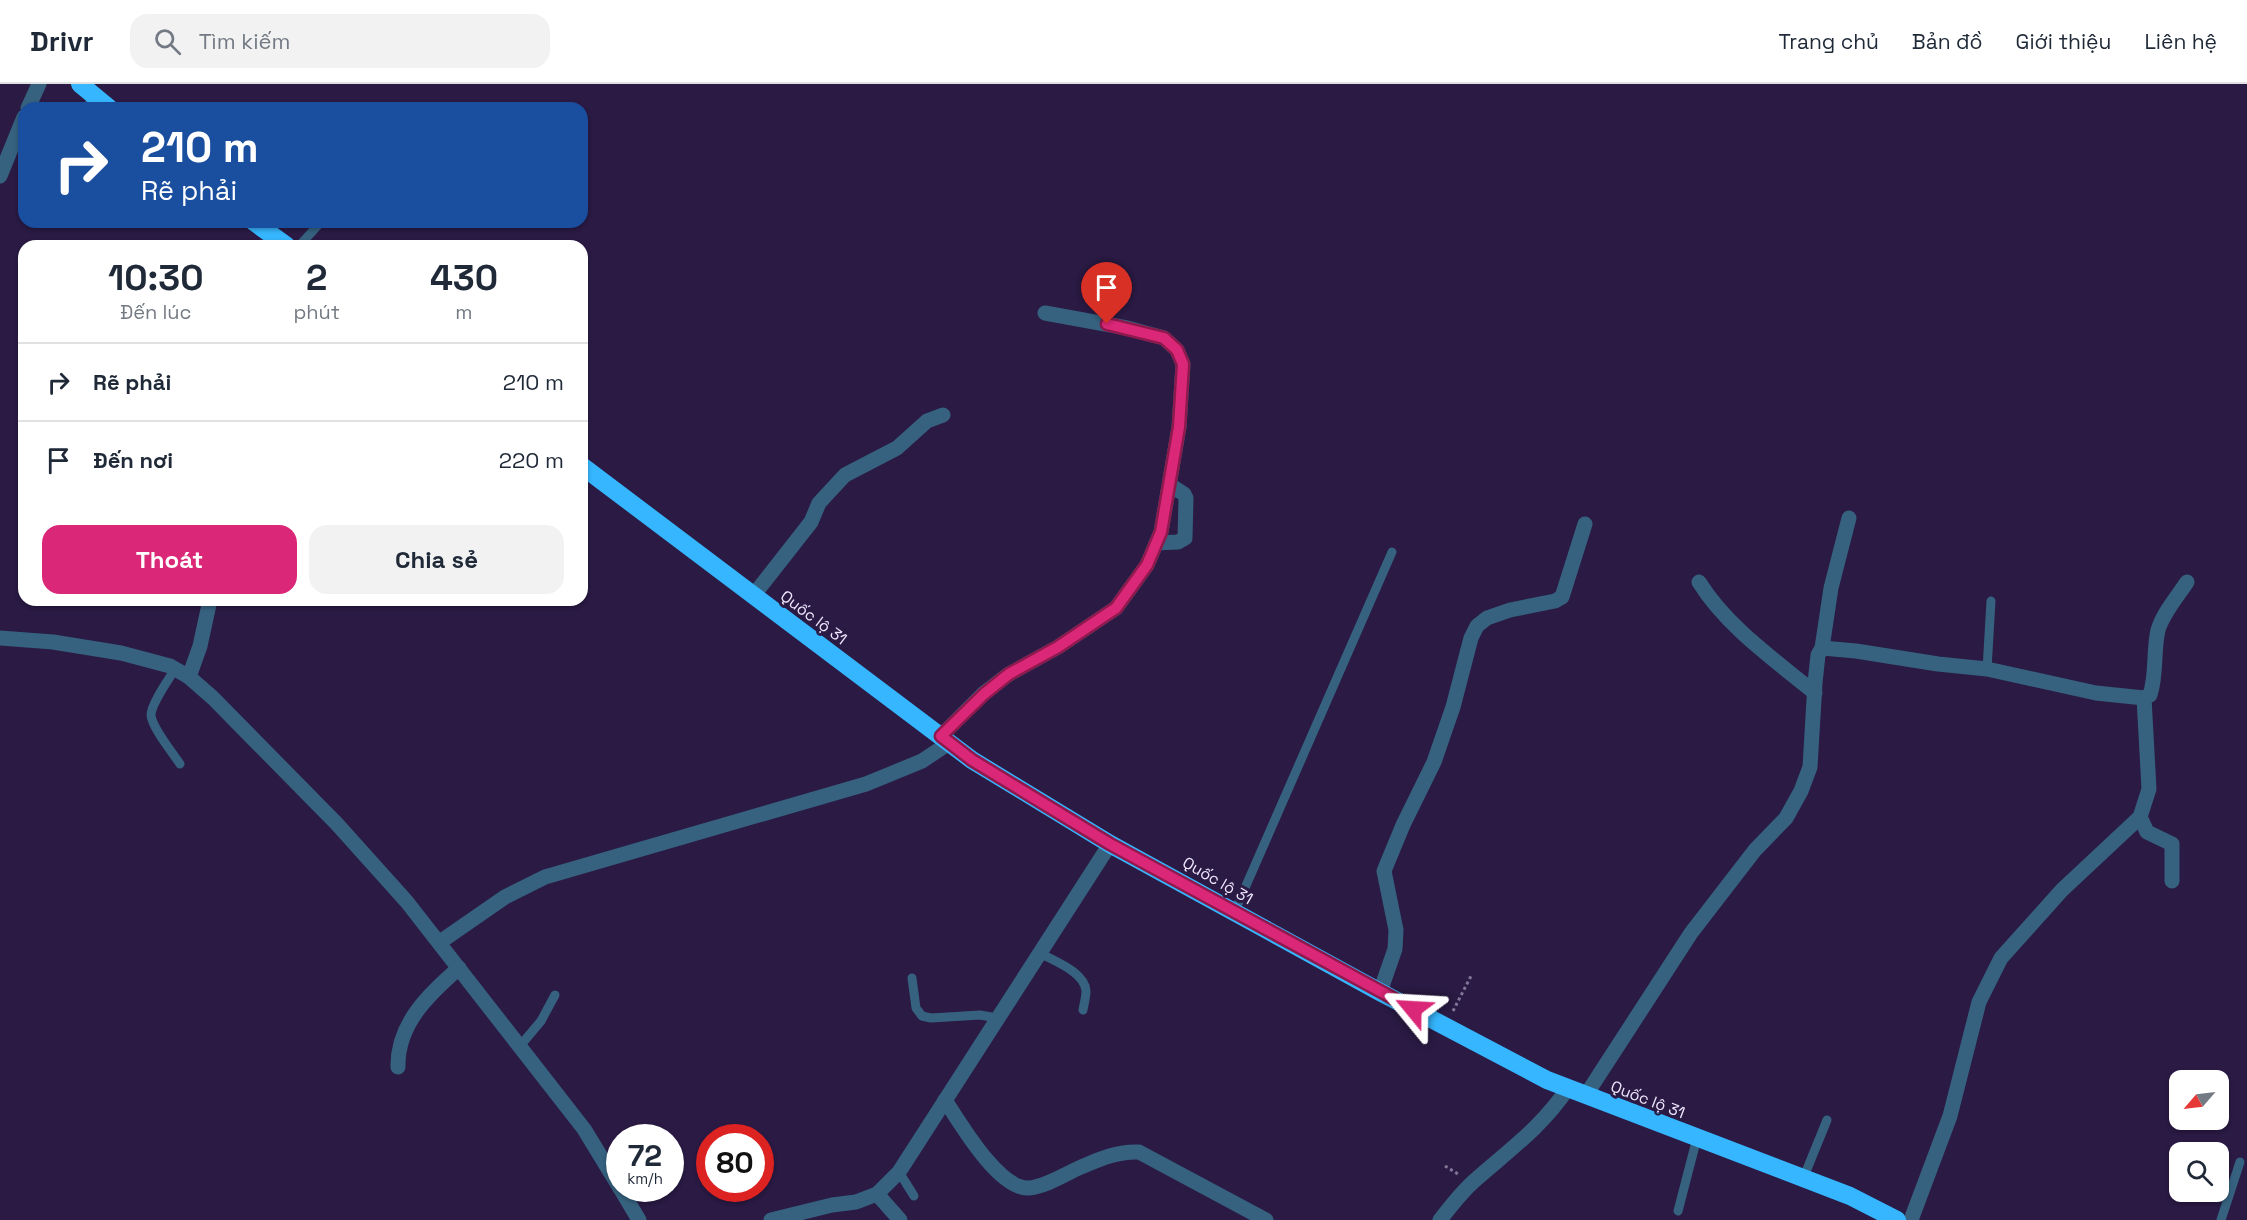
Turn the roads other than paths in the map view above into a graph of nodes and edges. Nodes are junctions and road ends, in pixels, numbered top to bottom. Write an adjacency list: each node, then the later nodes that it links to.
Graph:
1 (39, 84): 2 (street)
2 (31, 102)
3 (18, 132): 4 (street)
4 (0, 176)
5 (262, 228): 7 (highway)
6 (316, 228): 8 (lane)
7 (279, 240)
8 (304, 240)
9 (1045, 313): 12 (street)
10 (943, 415): 19 (street)
11 (588, 471): 19 (highway, Quốc lộ 31)
12 (1170, 485): 15 (street); 15 (street)
13 (1849, 518): 23 (street)
14 (1585, 524): 39 (street)
15 (1156, 543): 29 (street)
16 (1392, 552): 34 (lane)
17 (1699, 582): 27 (street)
18 (2187, 582): 28 (street)
19 (753, 596): 29 (highway, Quốc lộ 31)
20 (1991, 600): 25 (lane)
21 (209, 606): 26 (street)
22 (0, 638): 24 (street)
23 (1822, 648): 25 (street); 27 (street)
24 (175, 669): 26 (street); 30 (lane)
25 (1987, 669): 28 (street)
26 (189, 677): 35 (street)
27 (1815, 693): 46 (street)
28 (2144, 699): 31 (street)
29 (945, 740): 32 (highway, Quốc lộ 31); 35 (street)
30 (180, 765)
31 (2140, 817): 33 (street); 64 (street)
32 (1110, 844): 34 (highway, Quốc lộ 31); 36 (street)
33 (2172, 881)
34 (1234, 913): 39 (highway, Quốc lộ 31)
35 (440, 942): 37 (street)
36 (1040, 953): 41 (lane); 42 (street)
37 (459, 968): 43 (street); 44 (street)
38 (912, 978): 42 (lane)
39 (1380, 992): 45 (highway, Quốc lộ 31)
40 (555, 994): 43 (lane)
41 (1083, 1010)
42 (997, 1018): 47 (street)
43 (520, 1046): 51 (street)
44 (398, 1067)
45 (1568, 1088): 46 (highway, Quốc lộ 31); 62 (street)
46 (1586, 1095): 49 (highway, Quốc lộ 31)
47 (945, 1100): 52 (street); 61 (street)
48 (1827, 1120): 53 (lane)
49 (1697, 1138): 53 (highway, Quốc lộ 31); 57 (lane)
50 (2240, 1162): 65 (lane)
51 (606, 1165)
52 (899, 1172): 54 (street); 55 (lane)
53 (1803, 1179): 63 (highway, Quốc lộ 31)
54 (877, 1194): 59 (street); 60 (street)
55 (914, 1196)
56 (628, 1202): 58 (street)
57 (1678, 1211)
58 (639, 1220)
59 (771, 1220)
60 (900, 1220)
61 (1266, 1220)
62 (1440, 1220)
63 (1897, 1220)
64 (1911, 1220)
65 (2221, 1220)

